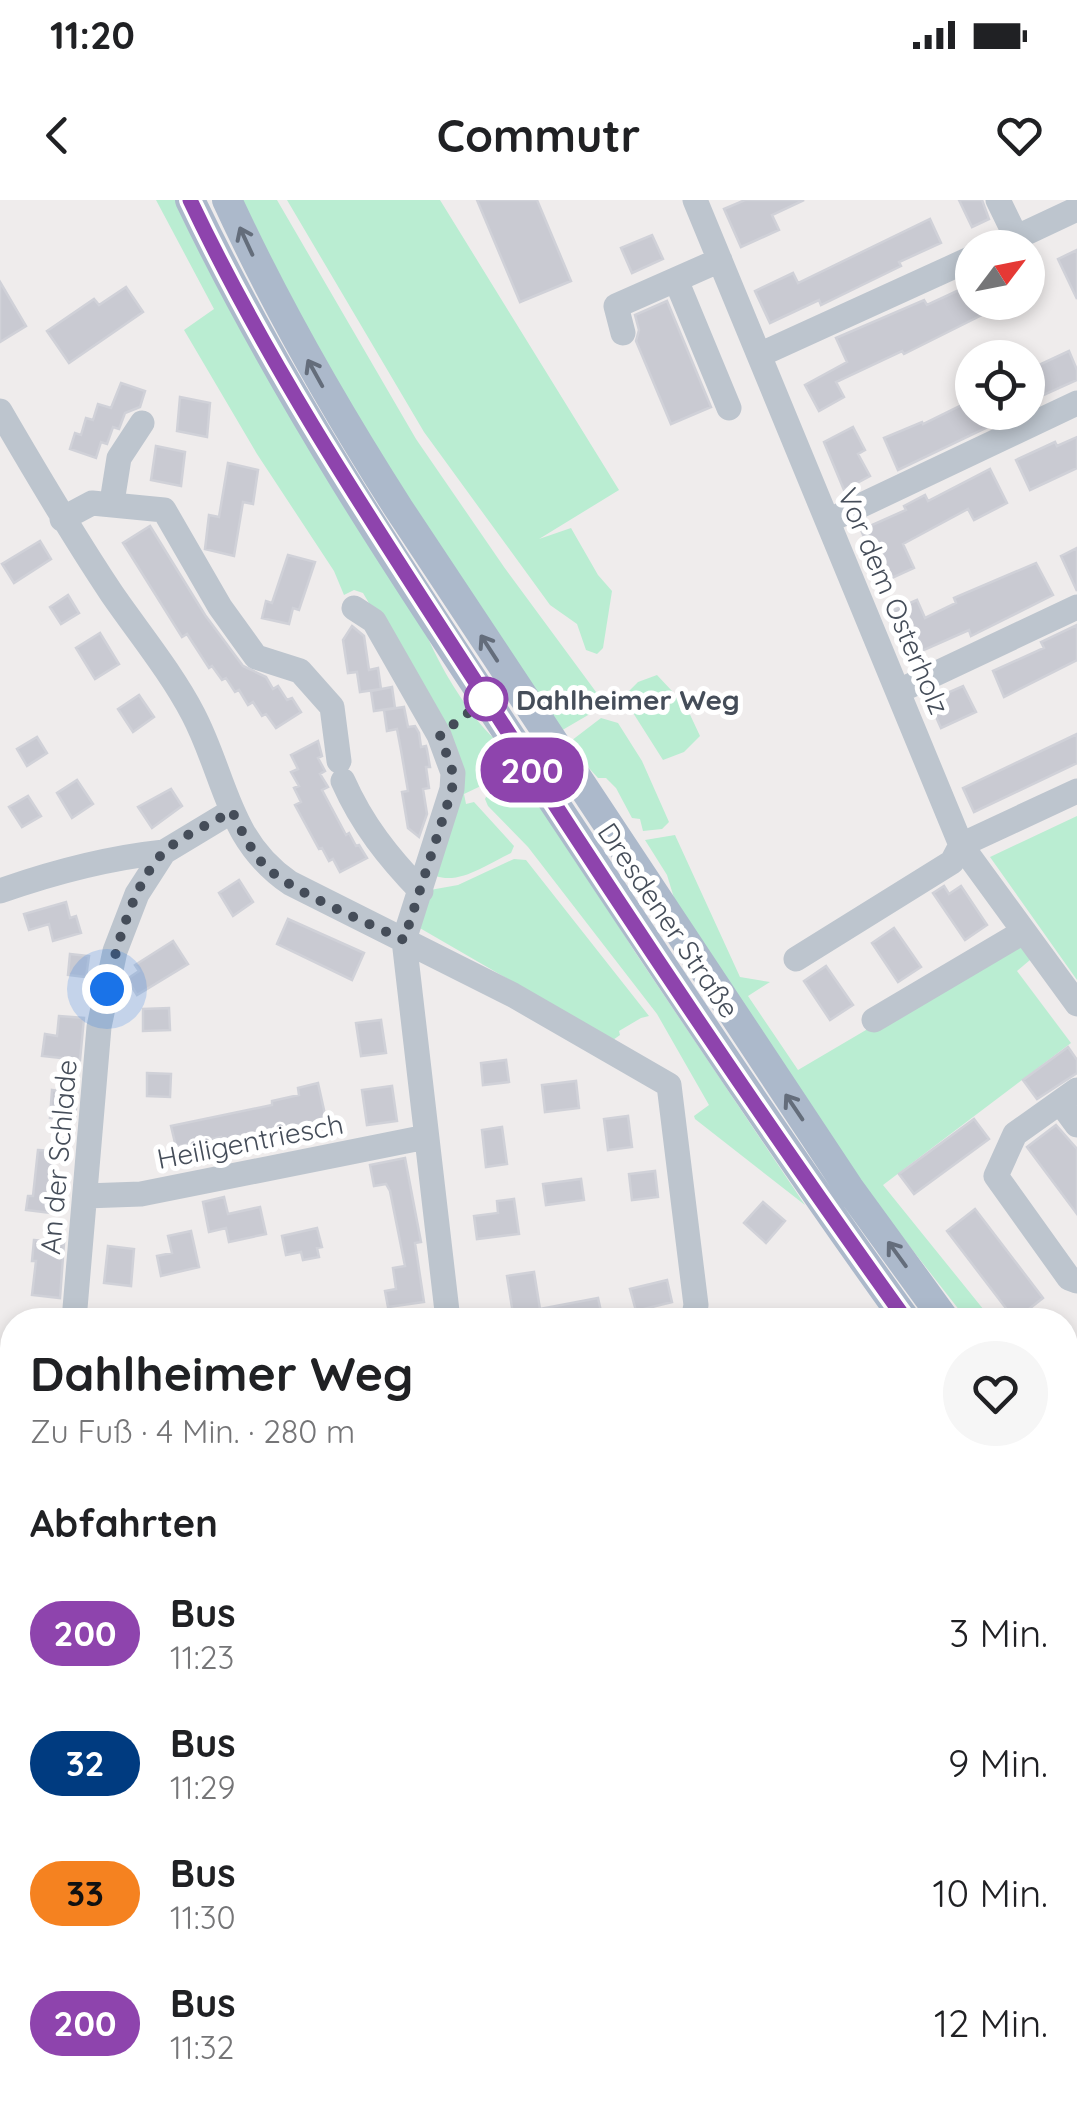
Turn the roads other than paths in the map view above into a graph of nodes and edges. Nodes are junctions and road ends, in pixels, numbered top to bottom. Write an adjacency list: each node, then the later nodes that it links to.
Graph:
1 (190, 200): 42 (main road, Dresdener Straße)
2 (226, 200): 43 (main road, Dresdener Straße, one-way to 2)
3 (694, 200): 8 (street, Vor dem Osterholz)
4 (998, 200): 6 (street)
5 (1077, 209): 7 (street)
6 (1003, 230)
7 (1031, 230)
8 (720, 260): 10 (street); 12 (street, Vor dem Osterholz)
9 (955, 266): 12 (street)
10 (676, 280): 11 (street); 14 (street)
11 (622, 333)
12 (759, 355): 19 (street, Vor dem Osterholz)
13 (1077, 403): 19 (street)
14 (728, 408)
15 (0, 411): 18 (street)
16 (142, 423): 17 (street)
17 (112, 502): 18 (street); 28 (street)
18 (62, 519): 24 (street)
19 (828, 521): 22 (street, Vor dem Osterholz)
20 (1077, 607): 22 (street)
21 (354, 608): 28 (street)
22 (898, 690): 25 (street, Vor dem Osterholz)
23 (1077, 791): 25 (street)
24 (232, 811): 26 (street, An der Schlade); 30 (street)
25 (961, 844): 29 (street, Vor dem Osterholz); 31 (street)
26 (164, 852): 27 (street); 37 (street, An der Schlade)
27 (0, 891)
28 (421, 891): 30 (street)
29 (1023, 932): 32 (street, Vor dem Osterholz); 33 (street)
30 (404, 940): 36 (street); 41 (street)
31 (796, 960)
32 (1077, 1004)
33 (874, 1020)
34 (1069, 1096): 35 (street); 38 (street)
35 (1077, 1124)
36 (426, 1137): 37 (street, Heiligentriesch); 40 (street)
37 (85, 1196): 39 (street, An der Schlade)
38 (1077, 1281)
39 (75, 1308)
40 (447, 1308)
41 (695, 1308)
42 (898, 1308)
43 (935, 1308)

